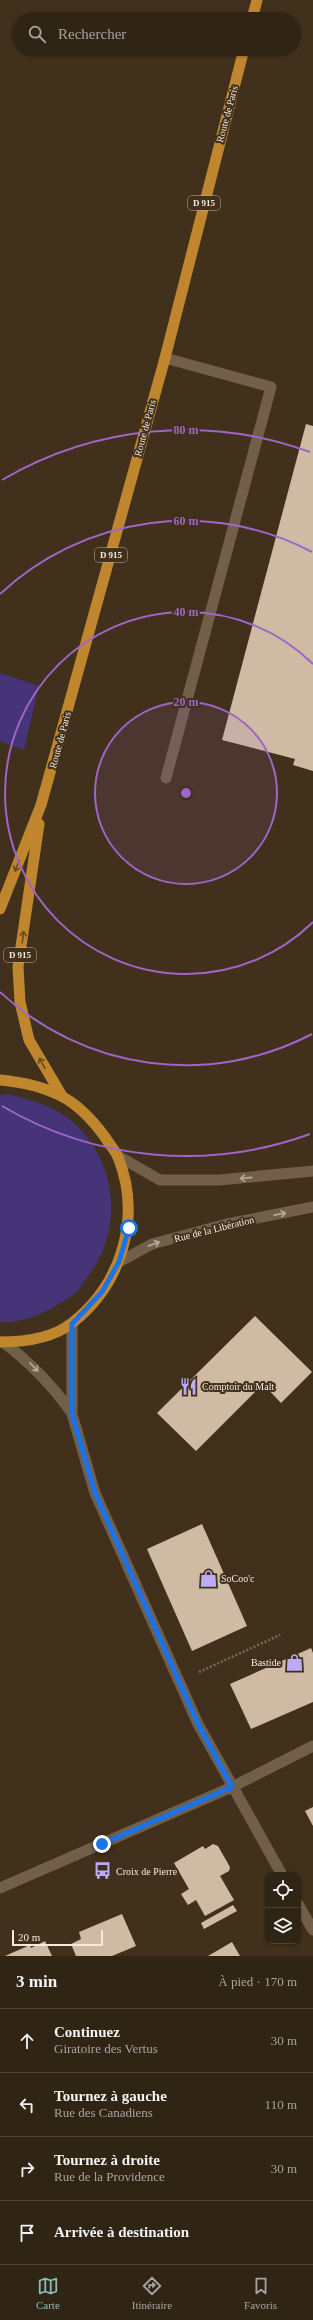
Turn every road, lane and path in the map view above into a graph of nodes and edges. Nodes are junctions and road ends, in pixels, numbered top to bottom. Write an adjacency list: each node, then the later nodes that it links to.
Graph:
1 (257, 0): 2 (main road)
2 (254, 12)
3 (242, 56): 4 (main road, Route de Paris / D 915)
4 (165, 358): 5 (street); 6 (main road, Route de Paris / D 915)
5 (166, 778)
6 (41, 805): 7 (main road, D 915, one-way to 7); 9 (main road, D 915, one-way to 6)
7 (0, 909)
8 (0, 1080): 9 (main road)
9 (62, 1096): 10 (main road)
10 (118, 1156): 11 (street, one-way to 10); 13 (main road)
11 (313, 1171)
12 (313, 1207): 13 (street, Rue de la Libération, one-way to 12)
13 (119, 1262): 14 (main road)
14 (72, 1324): 15 (main road); 16 (street)
15 (2, 1342): 16 (street, one-way to 16)
16 (72, 1414): 18 (street)
17 (280, 1635): 18 (path)
18 (179, 1681): 20 (street)
19 (313, 1746): 20 (street)
20 (232, 1787): 21 (street); 22 (street)
21 (280, 1872)
22 (0, 1888)
23 (300, 1908): 24 (street)
24 (313, 1930)

